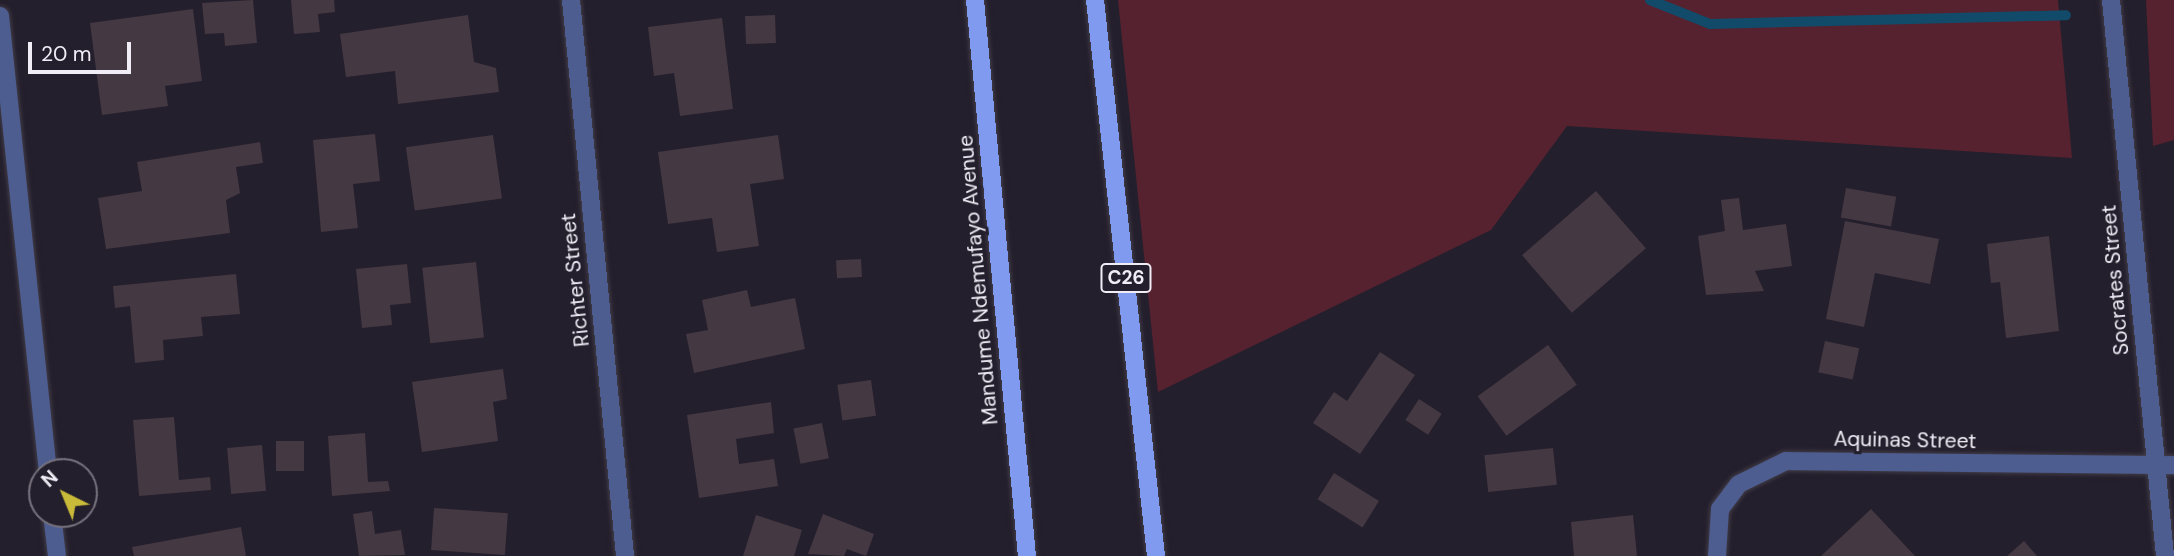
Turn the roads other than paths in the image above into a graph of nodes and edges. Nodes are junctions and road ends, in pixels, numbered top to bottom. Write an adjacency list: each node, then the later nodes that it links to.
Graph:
1 (570, 0): 11 (street, Richter Street)
2 (975, 0): 12 (main road, Mandume Ndemufayo Avenue)
3 (1095, 0): 13 (main road, C26)
4 (2111, 0): 7 (street, Socrates Street)
5 (0, 16): 6 (street)
6 (47, 458)
7 (2155, 465): 8 (street, Aquinas Street); 14 (street, Aquinas Street); 15 (street, Socrates Street)
8 (2174, 465)
9 (54, 528): 10 (street)
10 (57, 556)
11 (625, 556)
12 (1027, 556)
13 (1156, 556)
14 (1717, 556)
15 (2165, 556)

